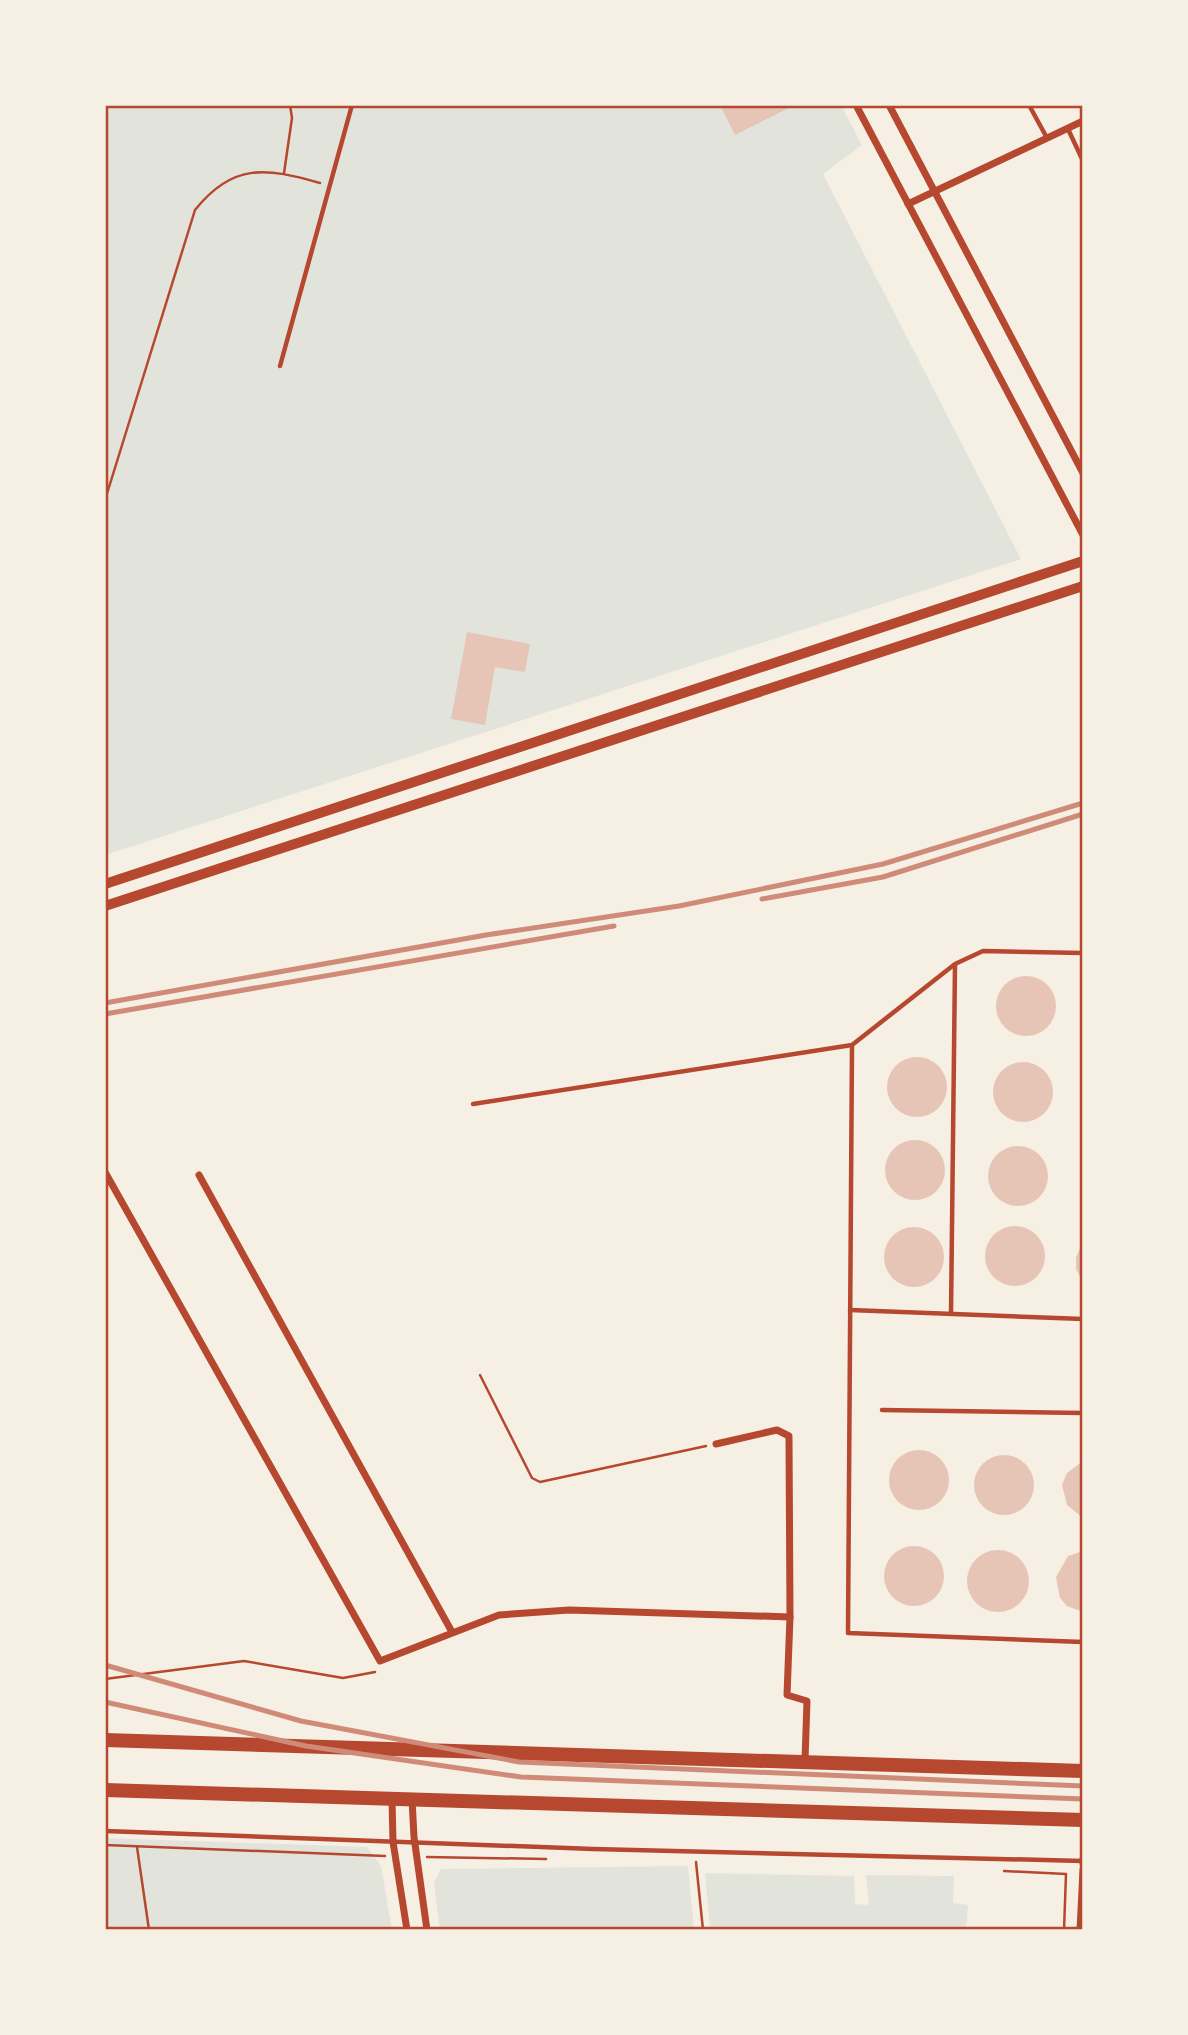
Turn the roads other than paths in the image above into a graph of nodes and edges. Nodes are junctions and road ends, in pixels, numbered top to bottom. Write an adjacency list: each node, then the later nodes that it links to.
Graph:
1 (352, 105): 11 (lane)
2 (856, 105): 10 (street)
3 (889, 105): 9 (street)
4 (1029, 105): 7 (lane)
5 (1083, 121): 6 (street)
6 (1068, 129): 7 (street); 8 (lane)
7 (1047, 138): 9 (street)
8 (1083, 161)
9 (935, 192): 10 (street); 12 (street)
10 (908, 204): 13 (street)
11 (280, 366)
12 (1083, 473)
13 (1083, 535)
14 (1083, 561): 16 (street)
15 (1083, 586): 17 (street)
16 (105, 884)
17 (105, 906)
18 (1083, 953): 19 (lane)
19 (955, 964): 20 (lane); 25 (lane)
20 (852, 1045): 21 (lane); 24 (lane)
21 (473, 1104)
22 (105, 1172): 31 (street)
23 (199, 1175): 31 (street)
24 (850, 1310): 25 (lane); 32 (lane)
25 (951, 1314): 26 (lane)
26 (1083, 1319)
27 (883, 1410): 28 (lane)
28 (1083, 1413)
29 (716, 1444): 30 (street)
30 (790, 1617): 31 (street); 34 (street)
31 (452, 1632)
32 (1083, 1642)
33 (105, 1740): 34 (main road)
34 (805, 1760): 35 (main road)
35 (1083, 1771)
36 (105, 1790): 37 (main road)
37 (392, 1798): 38 (main road); 41 (street)
38 (412, 1799): 39 (main road); 42 (street)
39 (1083, 1820)
40 (105, 1831): 41 (lane)
41 (393, 1842): 42 (lane); 45 (street)
42 (414, 1843): 43 (lane); 46 (street)
43 (1083, 1861)
44 (1083, 1870): 47 (street)
45 (407, 1930)
46 (427, 1930)
47 (1080, 1930)

